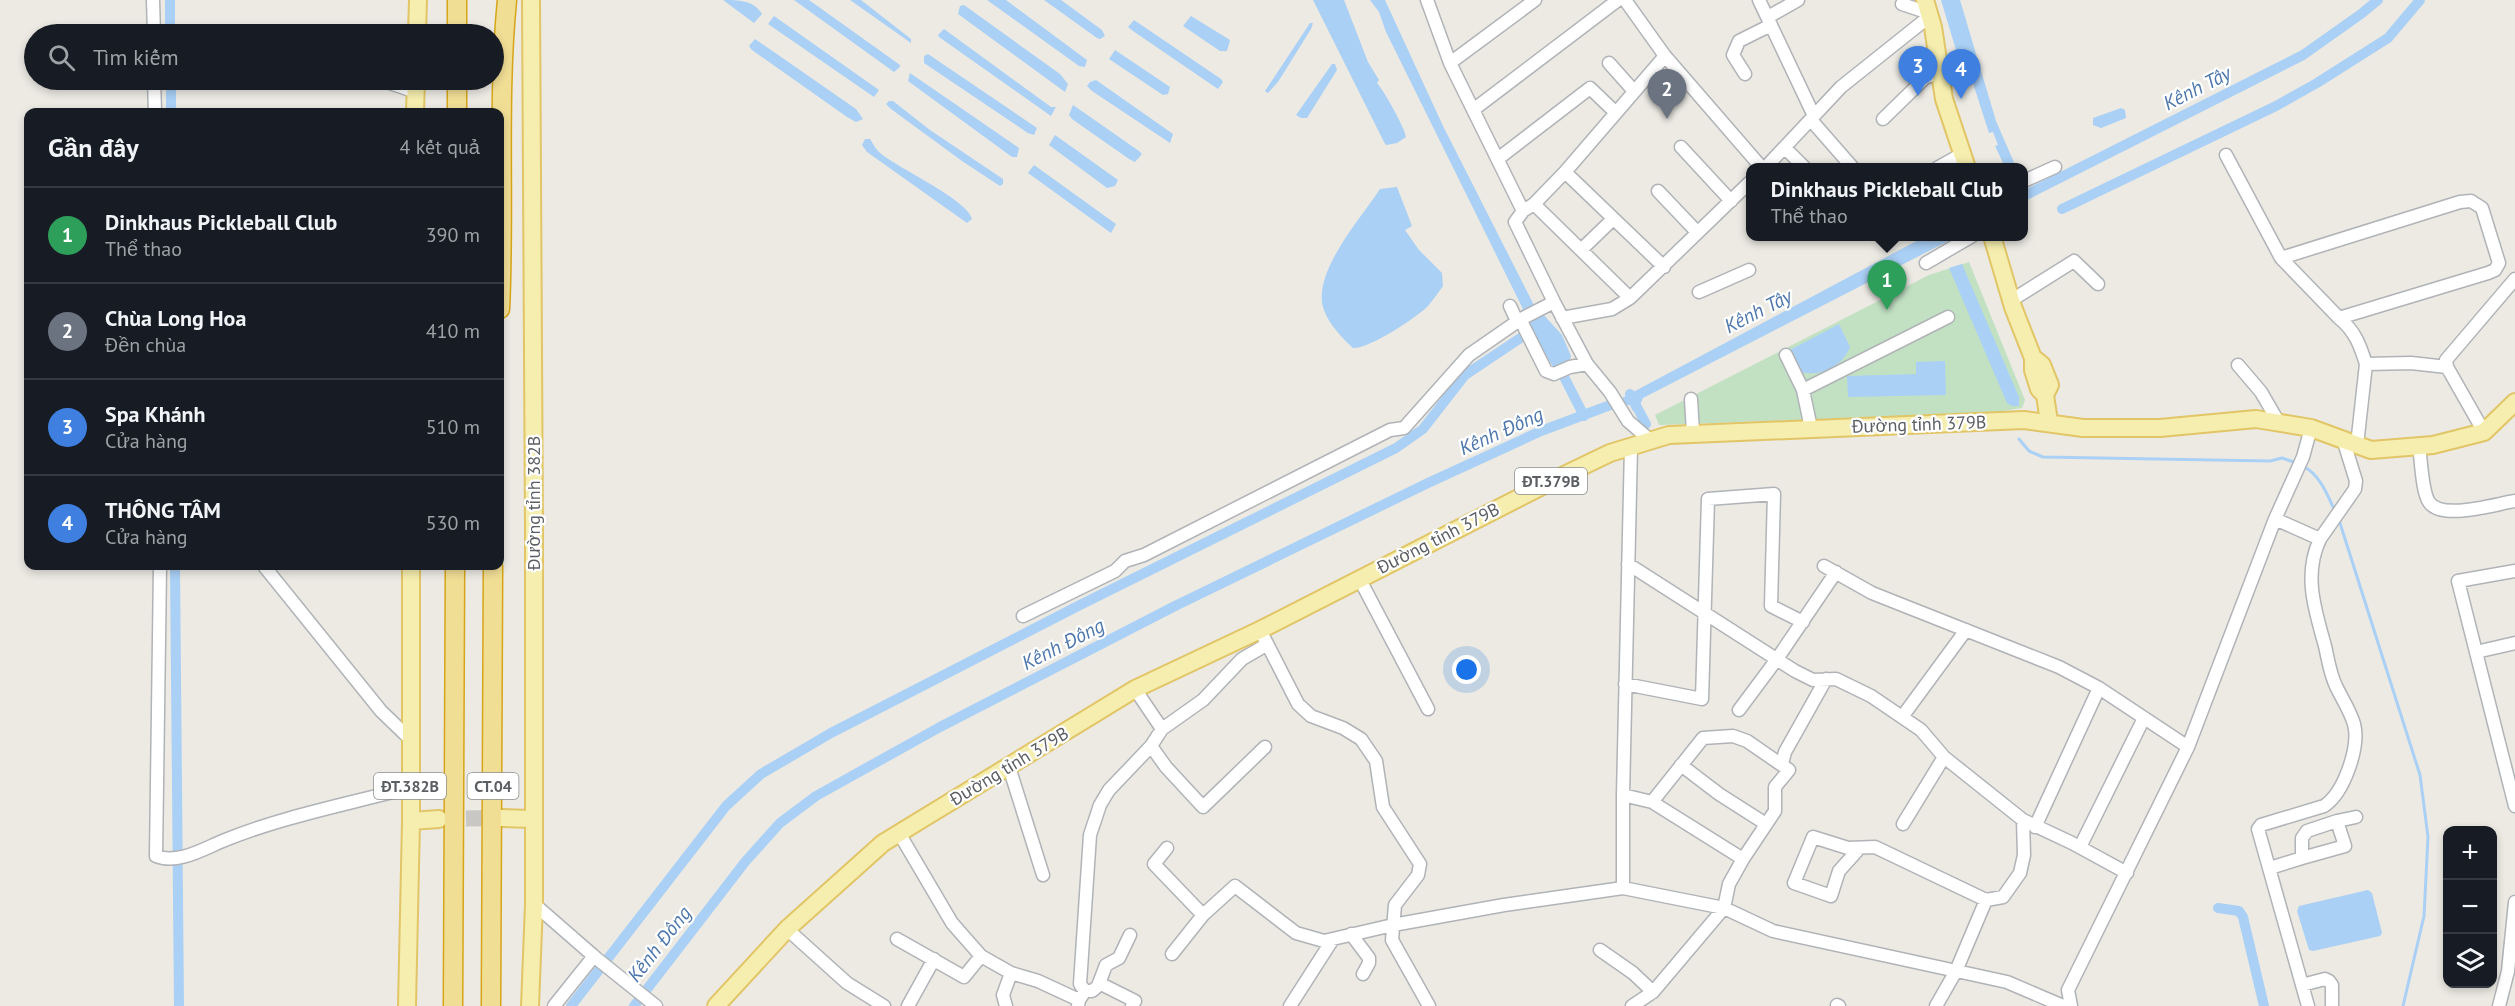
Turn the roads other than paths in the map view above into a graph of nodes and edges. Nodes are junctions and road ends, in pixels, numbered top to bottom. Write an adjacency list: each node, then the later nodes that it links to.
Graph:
1 (153, 0): 17 (street)
2 (418, 0): 18 (main road)
3 (448, 0): 19 (highway)
4 (457, 0): 20 (highway)
5 (495, 0): 21 (highway)
6 (507, 0): 22 (highway)
7 (531, 0): 144 (main road, Đường tỉnh 382B)
8 (1427, 0): 24 (street)
9 (1535, 0): 24 (street)
10 (1618, 0): 41 (street)
11 (1625, 0): 23 (street)
12 (1759, 0): 16 (street)
13 (1798, 0): 16 (street)
14 (1902, 4): 15 (street)
15 (1928, 10): 26 (main road); 43 (street)
16 (1770, 21): 27 (street); 43 (street)
17 (154, 24)
18 (417, 24)
19 (448, 24)
20 (457, 24)
21 (495, 24)
22 (504, 37)
23 (1665, 56): 34 (street); 50 (street)
24 (1450, 63): 41 (street)
25 (1609, 63): 34 (street)
26 (1940, 72): 44 (street); 49 (main road)
27 (1745, 74)
28 (154, 90): 35 (street)
29 (416, 90): 36 (main road)
30 (448, 90): 37 (highway)
31 (457, 90): 38 (highway)
32 (495, 90): 39 (highway)
33 (504, 90): 40 (highway)
34 (1634, 90): 42 (street)
35 (155, 108)
36 (415, 108)
37 (448, 108)
38 (457, 108)
39 (495, 108)
40 (503, 108)
41 (1473, 110): 48 (street)
42 (1615, 112): 48 (street); 55 (street)
43 (1812, 118): 46 (street); 53 (street)
44 (1883, 119)
45 (1681, 147): 59 (street)
46 (1785, 148): 51 (street); 52 (street)
47 (2226, 155): 66 (street)
48 (1499, 159): 60 (street)
49 (1964, 161)
50 (1760, 163)
51 (1769, 163)
52 (1800, 163)
53 (1849, 163)
54 (2055, 166): 56 (street)
55 (1565, 172): 60 (street); 61 (street)
56 (2028, 179)
57 (1746, 186): 59 (street)
58 (1658, 191): 62 (street)
59 (1731, 201): 62 (street)
60 (1528, 208): 65 (street); 76 (street)
61 (1613, 219): 65 (street); 69 (street)
62 (1697, 232): 69 (street)
63 (1965, 241): 67 (street)
64 (1993, 241): 75 (main road)
65 (1581, 250): 74 (street)
66 (2281, 258): 68 (street); 80 (street)
67 (1926, 263)
68 (2499, 266): 71 (street); 80 (street)
69 (1664, 267): 74 (street)
70 (1749, 270): 73 (street)
71 (2515, 279): 86 (street)
72 (2098, 284): 75 (street)
73 (1699, 292)
74 (1630, 298): 79 (street)
75 (2012, 300): 90 (main road)
76 (1554, 302): 79 (street); 81 (street)
77 (1510, 306): 81 (street)
78 (1948, 317): 87 (street)
79 (1562, 318): 83 (street)
80 (2339, 318): 84 (street)
81 (1519, 320): 83 (street); 113 (street)
82 (1786, 355): 87 (street)
83 (1587, 364): 96 (street)
84 (2366, 364): 86 (street); 97 (street)
85 (2238, 365): 91 (street)
86 (2447, 367): 94 (street)
87 (1803, 390): 92 (street)
88 (1691, 399): 95 (street)
89 (2515, 402): 94 (main road, Đường tỉnh 379B / ĐT.379B)
90 (2049, 422): 91 (main road, Đường tỉnh 379B / ĐT.379B); 92 (main road, Đường tỉnh 379B / ĐT.379B)
91 (2279, 423): 93 (main road, Đường tỉnh 379B / ĐT.379B)
92 (1811, 428): 95 (main road, Đường tỉnh 379B / ĐT.379B)
93 (2311, 428): 97 (main road, Đường tỉnh 379B / ĐT.379B); 101 (street)
94 (2484, 432): 98 (main road, Đường tỉnh 379B / ĐT.379B)
95 (1693, 434): 96 (main road, Đường tỉnh 379B / ĐT.379B)
96 (1650, 440): 99 (main road, Đường tỉnh 379B / ĐT.379B)
97 (2350, 442): 98 (main road, Đường tỉnh 379B / ĐT.379B); 102 (street)
98 (2419, 446): 100 (street)
99 (1631, 447): 103 (street); 111 (main road, Đường tỉnh 379B / ĐT.379B)
100 (2515, 501)
101 (2275, 519): 102 (street); 132 (street)
102 (2321, 536): 157 (street)
103 (1628, 564): 112 (street); 121 (street)
104 (160, 570): 137 (street)
105 (267, 570): 129 (street)
106 (411, 570): 129 (main road, ĐT.382B)
107 (446, 570): 166 (highway)
108 (455, 570): 166 (highway, CT.04)
109 (493, 570): 187 (highway, CT.04)
110 (2515, 571): 118 (street)
111 (1359, 578): 116 (main road, Đường tỉnh 379B / ĐT.379B); 124 (street)
112 (1704, 613): 114 (street); 119 (street); 121 (street)
113 (1023, 616)
114 (1803, 622): 115 (street); 119 (street)
115 (1966, 630): 122 (street); 126 (street)
116 (1263, 637): 123 (main road, Đường tỉnh 379B / ĐT.379B); 128 (street); 167 (street)
117 (2515, 643): 118 (street)
118 (2476, 652): 140 (street)
119 (1777, 659): 120 (street); 125 (street)
120 (1826, 679): 126 (street); 134 (street)
121 (1625, 684): 138 (street)
122 (2099, 688): 127 (street); 150 (street)
123 (1135, 689): 128 (street); 136 (main road, Đường tỉnh 379B / ĐT.379B)
124 (1428, 709)
125 (1739, 710)
126 (1902, 717): 133 (street)
127 (2144, 718): 132 (street); 152 (street)
128 (1162, 729): 130 (street)
129 (410, 739): 137 (main road, ĐT.382B)
130 (1151, 746): 131 (street); 183 (street)
131 (1265, 747)
132 (2188, 747): 158 (street)
133 (1944, 757): 145 (street); 149 (street)
134 (1782, 764): 135 (street); 148 (street)
135 (1682, 765): 139 (street); 148 (street)
136 (1009, 767): 151 (main road, Đường tỉnh 379B / ĐT.379B); 159 (street)
137 (411, 787): 146 (main road, ĐT.382B)
138 (1623, 795): 139 (street); 160 (street)
139 (1653, 802): 156 (street)
140 (2515, 806)
141 (2356, 816): 147 (street)
142 (501, 818): 144 (main road)
143 (439, 819): 146 (main road)
144 (532, 819): 163 (main road, Đường tỉnh 382B)
145 (2023, 820): 150 (street); 161 (street)
146 (411, 821): 185 (main road, ĐT.382B)
147 (2337, 822): 155 (street); 155 (street)
148 (1766, 824): 156 (street)
149 (1903, 824)
150 (2035, 827): 152 (street)
151 (899, 833): 168 (main road, Đường tỉnh 379B / ĐT.379B); 175 (street)
152 (2080, 847): 158 (street)
153 (1167, 848): 165 (street)
154 (1857, 851): 161 (street)
155 (2302, 858): 157 (street)
156 (1743, 859): 164 (street)
157 (2270, 868): 182 (street)
158 (2127, 873): 201 (street)
159 (1043, 875)
160 (1623, 888): 164 (street); 167 (street)
161 (1986, 900): 178 (street)
162 (2515, 902): 204 (street)
163 (534, 904): 176 (street); 188 (main road, Đường tỉnh 382B)
164 (1724, 908): 178 (street); 184 (street)
165 (1203, 915): 172 (street); 174 (street)
166 (454, 919): 186 (highway, CT.04)
167 (1393, 925): 170 (street); 197 (street)
168 (787, 929): 191 (main road, Đường tỉnh 379B / ĐT.379B); 192 (street)
169 (1130, 934): 181 (street)
170 (1351, 934): 172 (street); 180 (street)
171 (897, 939): 177 (street)
172 (1333, 939): 196 (street)
173 (1600, 950): 184 (street)
174 (1172, 954)
175 (981, 956): 177 (street); 179 (street)
176 (595, 957): 189 (street); 190 (street)
177 (934, 959): 193 (street)
178 (1956, 971): 199 (street); 200 (street)
179 (1011, 973): 183 (street); 194 (street)
180 (1363, 974)
181 (1100, 983): 183 (street); 195 (street)
182 (2302, 985): 202 (street); 203 (street)
183 (1081, 999)
184 (1649, 999): 198 (street)
185 (407, 1006)
186 (453, 1006)
187 (491, 1006)
188 (530, 1006)
189 (554, 1006)
190 (656, 1006)
191 (716, 1006)
192 (884, 1006)
193 (908, 1006)
194 (1006, 1006)
195 (1132, 1006)
196 (1290, 1006)
197 (1429, 1006)
198 (1632, 1006)
199 (1936, 1006)
200 (2063, 1006)
201 (2071, 1006)
202 (2308, 1006)
203 (2332, 1006)
204 (2499, 1006)

